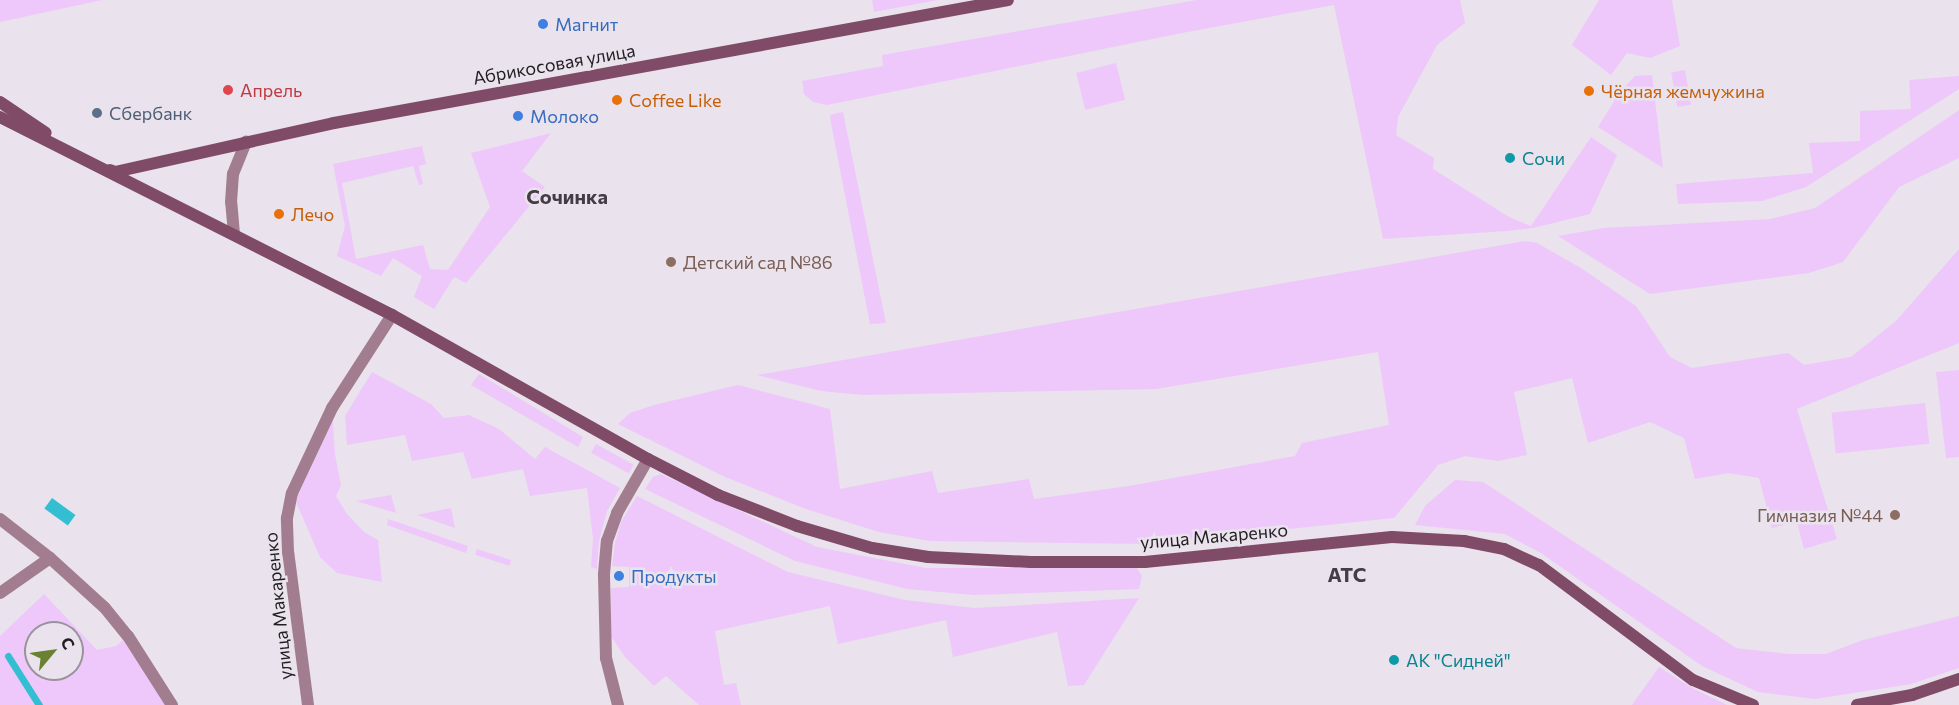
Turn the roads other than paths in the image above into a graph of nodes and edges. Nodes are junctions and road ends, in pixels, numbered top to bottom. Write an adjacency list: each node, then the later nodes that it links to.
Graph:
1 (1008, 0): 4 (street, Абрикосовая улица)
2 (0, 102): 5 (street, улица Макаренко)
3 (0, 117): 5 (street, улица Макаренко)
4 (246, 142): 5 (street, Абрикосовая улица); 6 (street)
5 (109, 170): 6 (street, улица Макаренко)
6 (234, 234): 7 (street, улица Макаренко)
7 (392, 315): 8 (street, улица Макаренко); 14 (street, улица Макаренко)
8 (648, 459): 15 (street); 16 (street, улица Макаренко)
9 (0, 519): 10 (street)
10 (50, 558): 11 (street); 13 (street)
11 (0, 593)
12 (1959, 679): 17 (street)
13 (172, 705)
14 (308, 705)
15 (618, 705)
16 (1753, 705)
17 (1857, 705)

